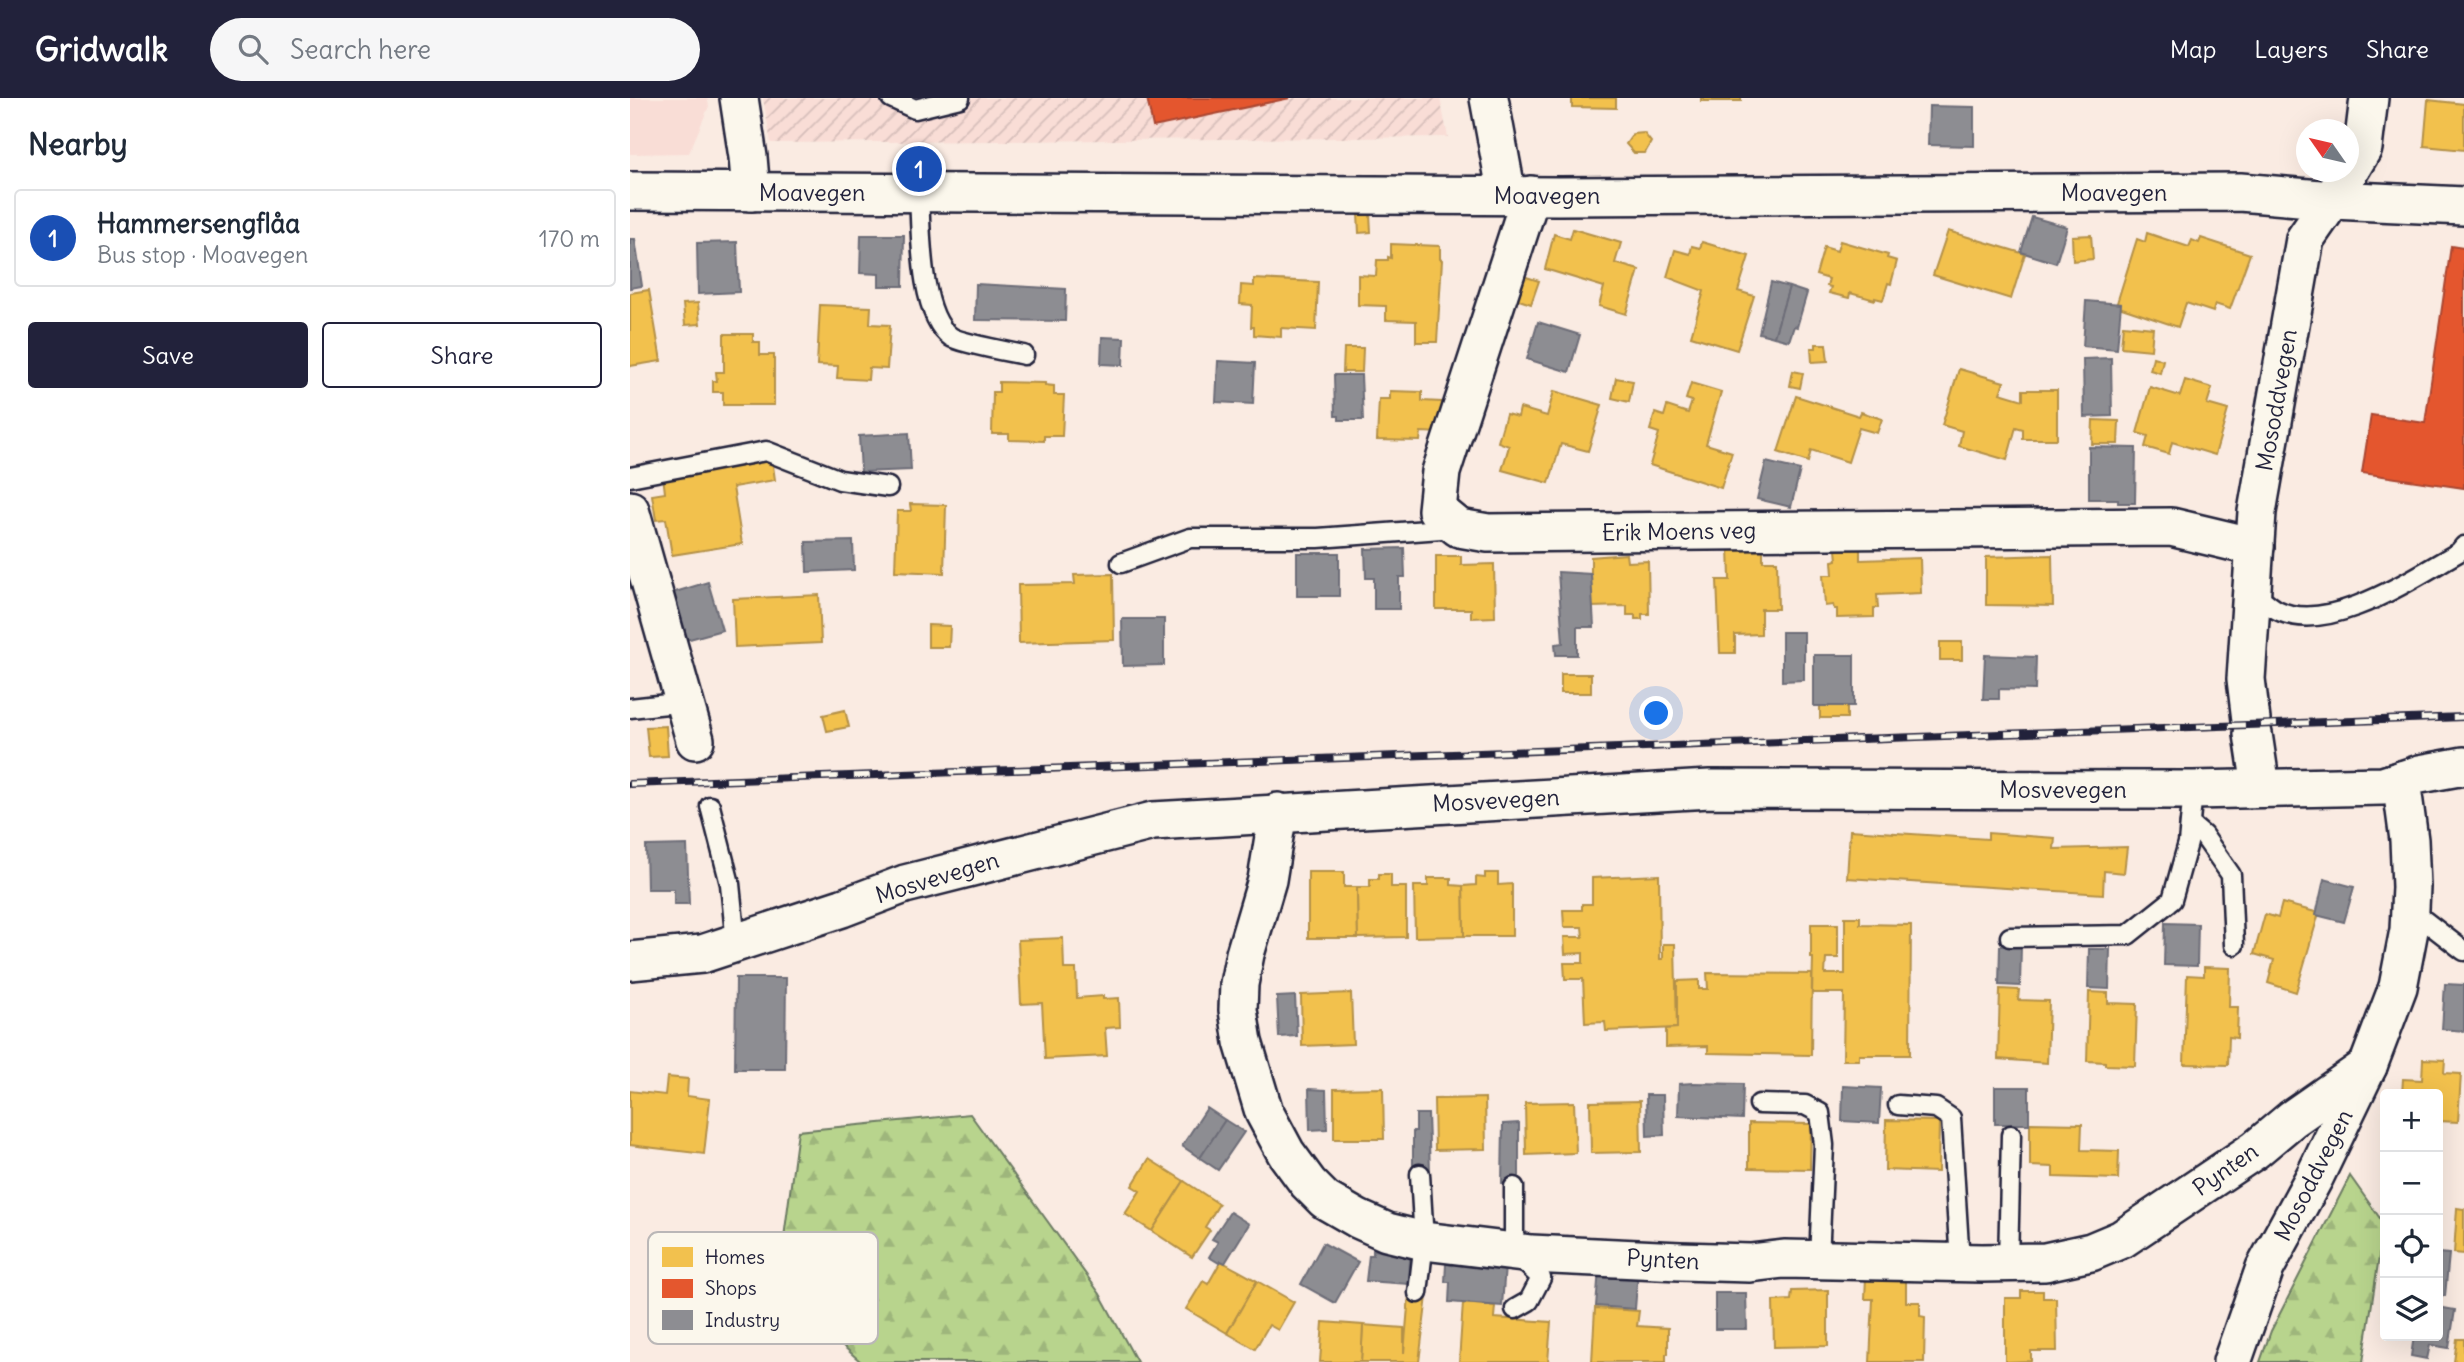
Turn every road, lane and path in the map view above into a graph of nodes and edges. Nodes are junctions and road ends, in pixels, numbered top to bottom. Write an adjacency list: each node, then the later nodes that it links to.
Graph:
1 (739, 98): 7 (street)
2 (891, 98): 3 (lane)
3 (960, 98)
4 (1489, 98): 9 (street)
5 (2370, 98): 10 (street, Mosoddvegen)
6 (630, 191): 7 (street, Moavegen)
7 (751, 192): 8 (street, Moavegen)
8 (919, 193): 9 (street, Moavegen); 12 (lane)
9 (1519, 195): 10 (street, Moavegen); 16 (street)
10 (2332, 200): 11 (street, Moavegen); 18 (street, Mosoddvegen)
11 (2464, 206)
12 (1024, 355)
13 (630, 477): 14 (lane)
14 (888, 487)
15 (630, 510): 21 (street)
16 (1458, 528): 18 (street, Erik Moens veg); 19 (lane)
17 (2464, 546): 20 (lane)
18 (2255, 547): 20 (street, Mosoddvegen)
19 (1121, 563)
20 (2251, 590): 26 (street, Mosoddvegen)
21 (686, 702): 22 (lane); 23 (street)
22 (630, 708)
23 (695, 740)
24 (2464, 766): 25 (street, Mosvevegen)
25 (2392, 783): 26 (street, Mosvevegen); 30 (street, Mosoddvegen)
26 (2261, 788): 28 (street, Mosvevegen)
27 (710, 806): 32 (lane)
28 (2192, 807): 29 (street, Mosvevegen); 31 (lane); 33 (lane)
29 (1278, 812): 32 (street, Mosvevegen); 42 (street, Pynten)
30 (2410, 909): 34 (lane); 36 (street, Mosoddvegen)
31 (2010, 937)
32 (736, 943): 35 (street, Mosvevegen)
33 (2234, 945)
34 (2464, 951)
35 (630, 961)
36 (2368, 1066): 46 (street, Pynten); 49 (street, Mosoddvegen)
37 (1759, 1104): 44 (lane)
38 (1898, 1105): 45 (lane)
39 (2011, 1135): 46 (lane)
40 (1420, 1174): 42 (lane)
41 (1514, 1186): 43 (lane)
42 (1424, 1241): 43 (street, Pynten); 47 (lane)
43 (1514, 1252): 44 (street, Pynten); 48 (lane)
44 (1819, 1260): 45 (street, Pynten)
45 (1960, 1262): 46 (street, Pynten)
46 (2008, 1263)
47 (1418, 1293)
48 (1515, 1309)
49 (2232, 1362)

